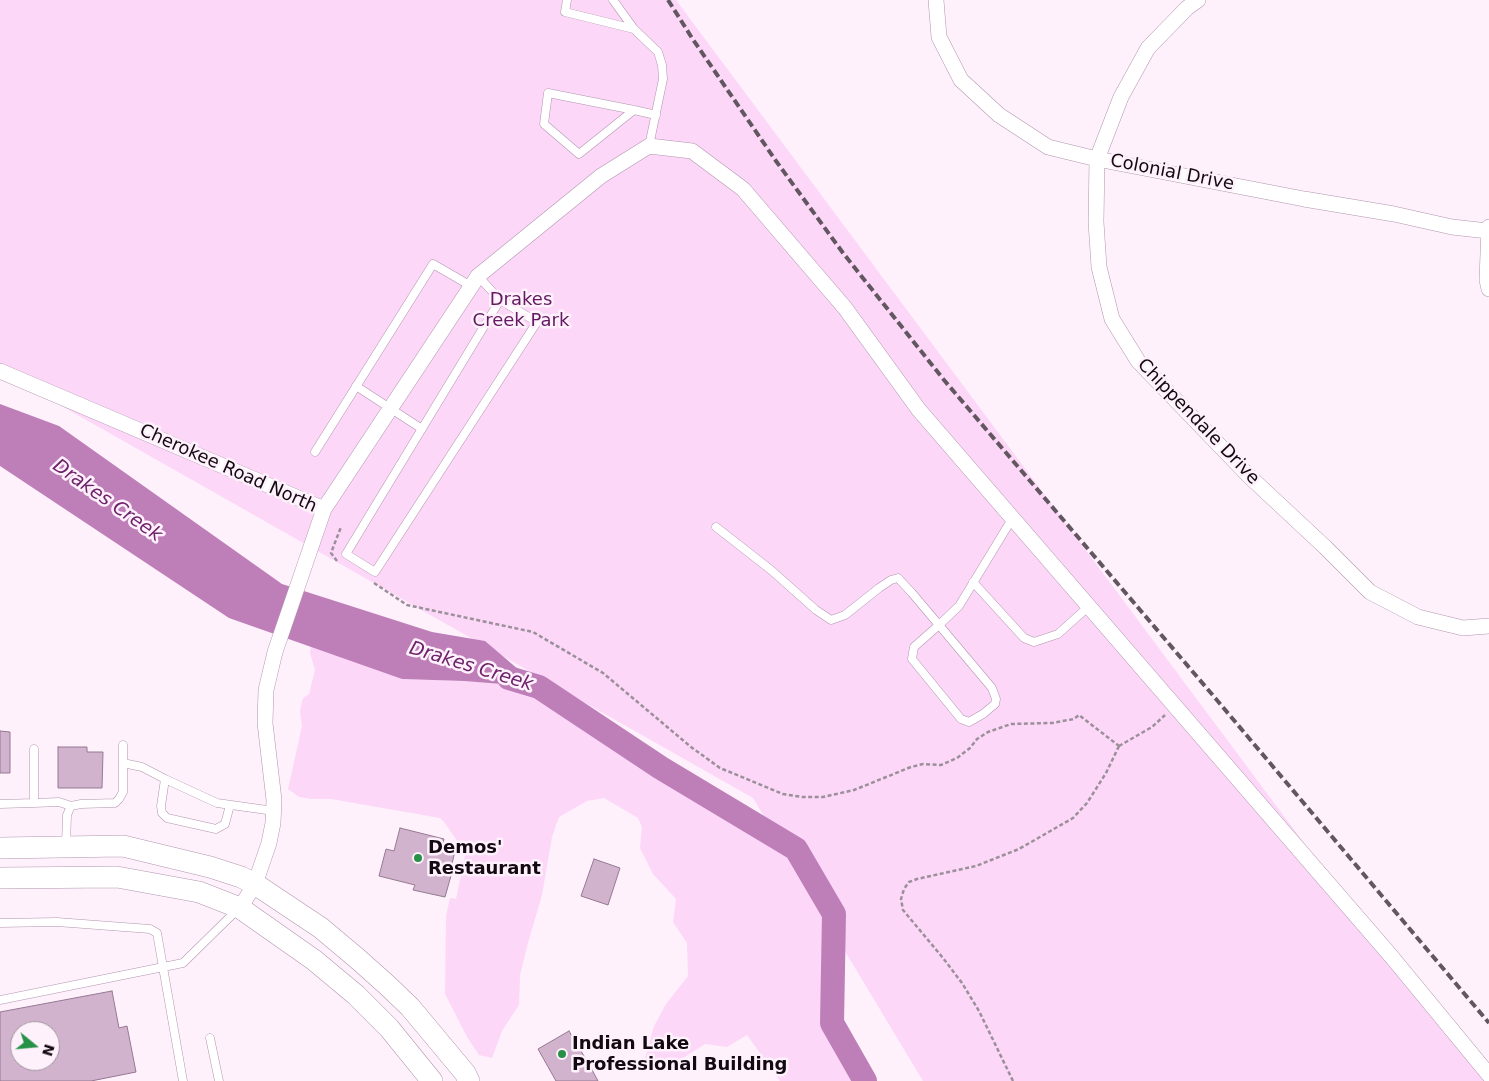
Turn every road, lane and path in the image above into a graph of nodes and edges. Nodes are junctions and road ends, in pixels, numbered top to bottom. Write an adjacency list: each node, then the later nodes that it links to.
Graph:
1 (567, 0): 5 (lane)
2 (613, 0): 5 (lane)
3 (936, 0): 9 (street, Colonial Drive)
4 (1198, 0): 9 (street, Chippendale Drive)
5 (634, 29): 7 (lane)
6 (634, 110): 6 (lane); 7 (lane)
7 (656, 115): 8 (lane)
8 (649, 146): 11 (street); 20 (street)
9 (1097, 159): 10 (street, Colonial Drive); 28 (street, Chippendale Drive)
10 (1489, 229): 12 (street)
11 (475, 281): 13 (lane); 15 (lane); 16 (street)
12 (1489, 289)
13 (500, 300): 17 (lane); 17 (lane)
14 (0, 370): 19 (street, Cherokee Road North)
15 (356, 386): 16 (lane); 18 (lane)
16 (390, 408): 17 (lane); 19 (street)
17 (422, 429)
18 (315, 452)
19 (324, 509): 39 (street, Cherokee Road North)
20 (1012, 519): 25 (lane); 26 (street)
21 (342, 527): 23 (path)
22 (716, 527): 27 (lane)
23 (337, 561)
24 (371, 581): 31 (path)
25 (973, 582): 26 (lane); 27 (lane)
26 (1088, 607): 29 (street)
27 (939, 625): 27 (lane)
28 (1489, 626)
29 (1173, 704): 31 (path); 49 (street)
30 (123, 745): 33 (lane)
31 (1119, 746): 54 (path)
32 (34, 749): 35 (lane)
33 (123, 763): 34 (lane); 38 (lane)
34 (165, 780): 37 (lane); 37 (lane)
35 (34, 803): 36 (lane); 38 (lane)
36 (0, 804)
37 (230, 805): 39 (lane)
38 (71, 806): 40 (lane)
39 (274, 811): 43 (street, Cherokee Road North)
40 (66, 847): 41 (main road); 43 (main road)
41 (0, 848)
42 (0, 878): 44 (main road)
43 (255, 884): 44 (street, Cherokee Road North); 53 (main road)
44 (240, 908): 46 (lane); 52 (main road)
45 (0, 923): 46 (lane)
46 (163, 968): 47 (lane); 50 (lane)
47 (0, 1000)
48 (210, 1038): 51 (lane)
49 (1489, 1075)
50 (183, 1081)
51 (219, 1081)
52 (432, 1081)
53 (469, 1081)
54 (1012, 1081)

